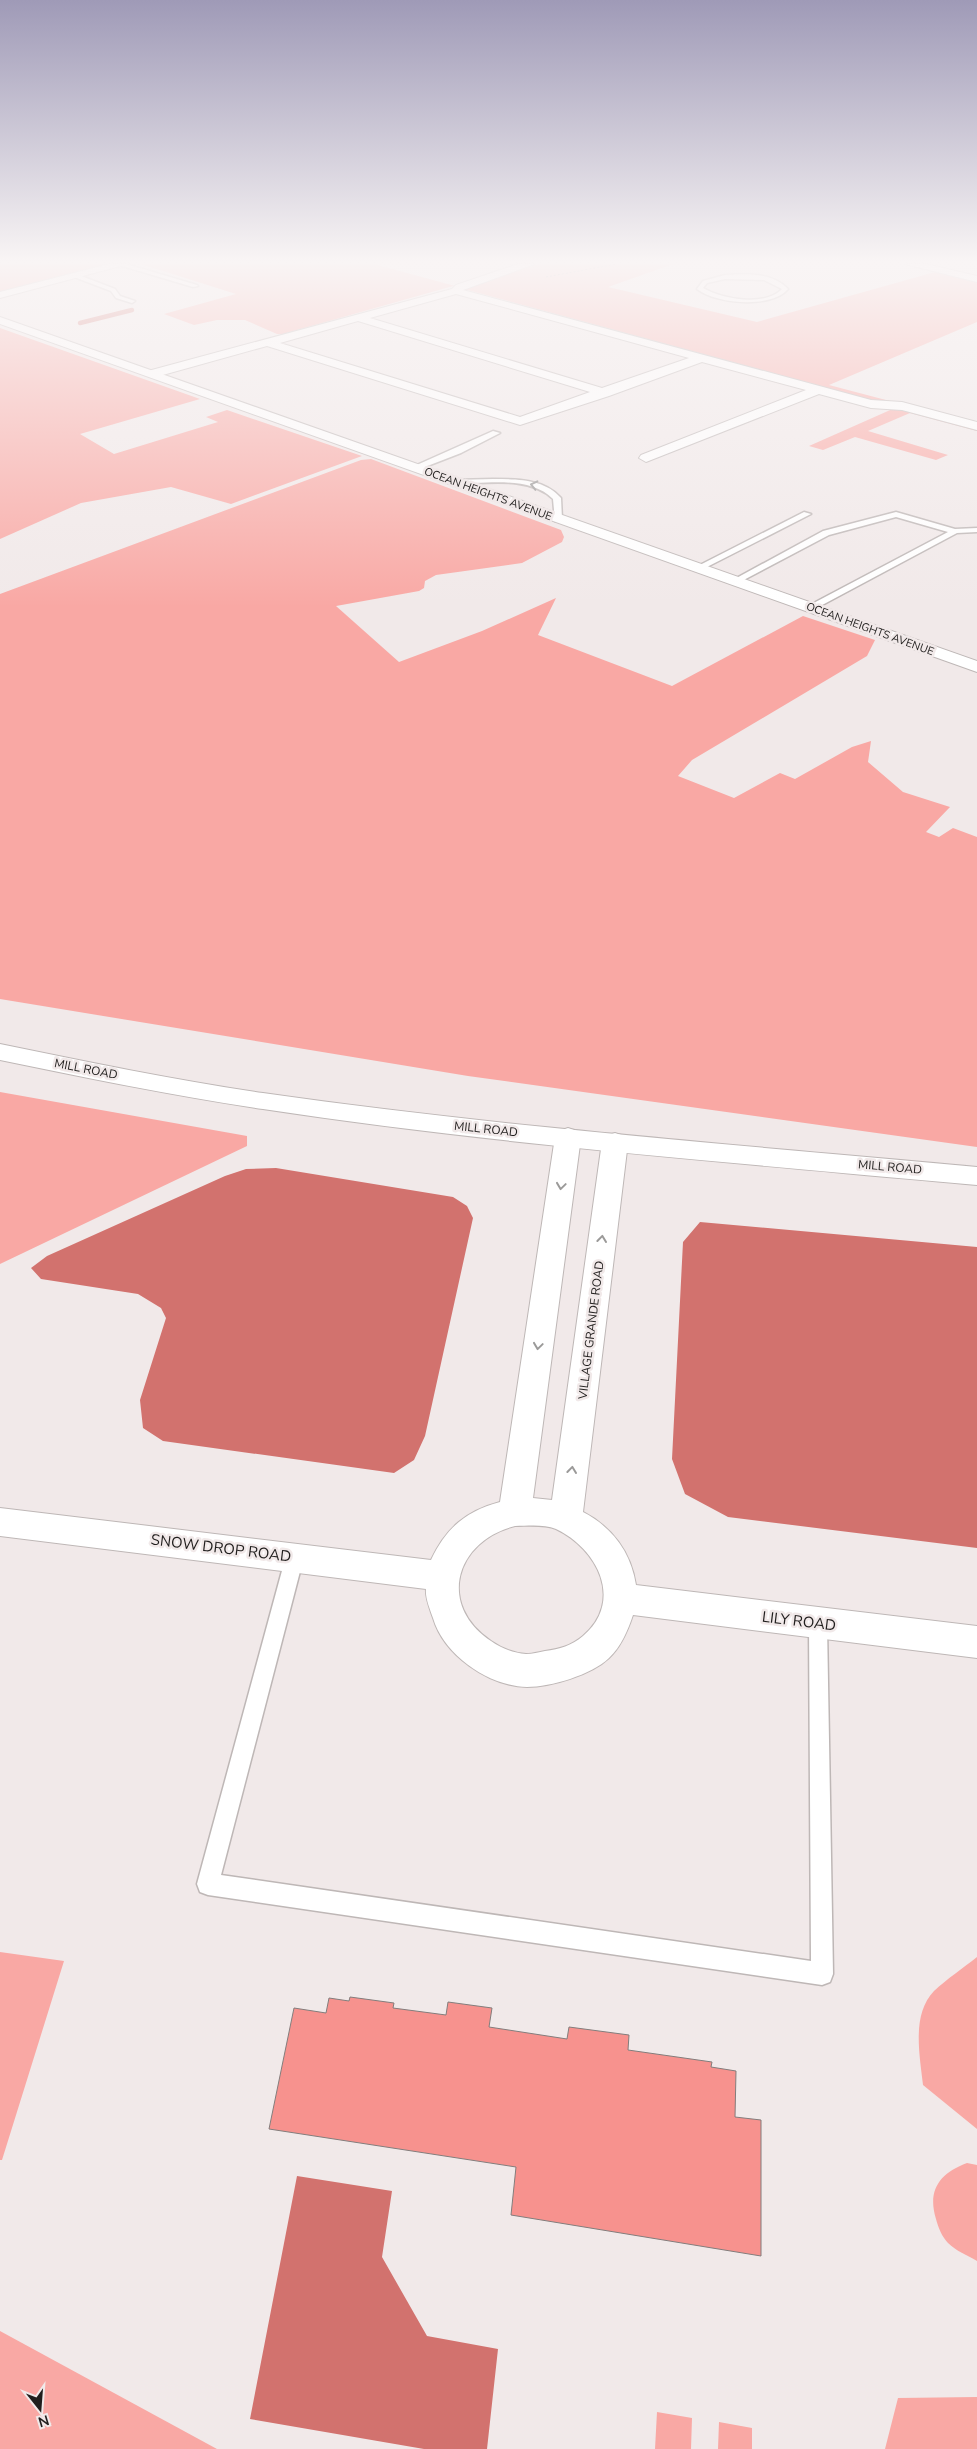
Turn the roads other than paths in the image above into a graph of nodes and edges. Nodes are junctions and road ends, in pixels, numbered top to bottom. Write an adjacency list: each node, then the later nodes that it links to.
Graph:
1 (164, 378): 11 (street, OCEAN HEIGHTS AVENUE)
2 (383, 378): 7 (street)
3 (557, 378): 7 (street)
4 (645, 378): 7 (street)
5 (775, 378): 6 (street)
6 (818, 390): 8 (street); 10 (street)
7 (605, 393)
8 (977, 426)
9 (496, 433): 11 (lane)
10 (646, 458)
11 (414, 468): 12 (street, OCEAN HEIGHTS AVENUE)
12 (453, 482): 14 (street, OCEAN HEIGHTS AVENUE); 14 (lane, one-way to 12)
13 (807, 514): 17 (lane)
14 (558, 519): 17 (street, OCEAN HEIGHTS AVENUE)
15 (977, 530): 16 (lane)
16 (955, 531): 18 (lane); 19 (lane)
17 (698, 568): 18 (street, OCEAN HEIGHTS AVENUE)
18 (734, 581): 19 (street, OCEAN HEIGHTS AVENUE)
19 (811, 608): 20 (street, OCEAN HEIGHTS AVENUE)
20 (977, 667)
21 (0, 1052): 22 (street, MILL ROAD)
22 (568, 1137): 23 (street, MILL ROAD); 25 (street, one-way to 25)
23 (615, 1142): 24 (street, MILL ROAD); 26 (street, VILLAGE GRANDE ROAD, one-way to 23)
24 (977, 1176)
25 (515, 1512): 26 (street); 29 (street)
26 (566, 1518): 30 (street)
27 (0, 1522): 28 (street, SNOW DROP ROAD)
28 (295, 1556): 29 (street, SNOW DROP ROAD); 31 (lane)
29 (443, 1576): 30 (street)
30 (621, 1598): 31 (street, LILY ROAD)
31 (818, 1624): 32 (street, LILY ROAD)
32 (977, 1642)

